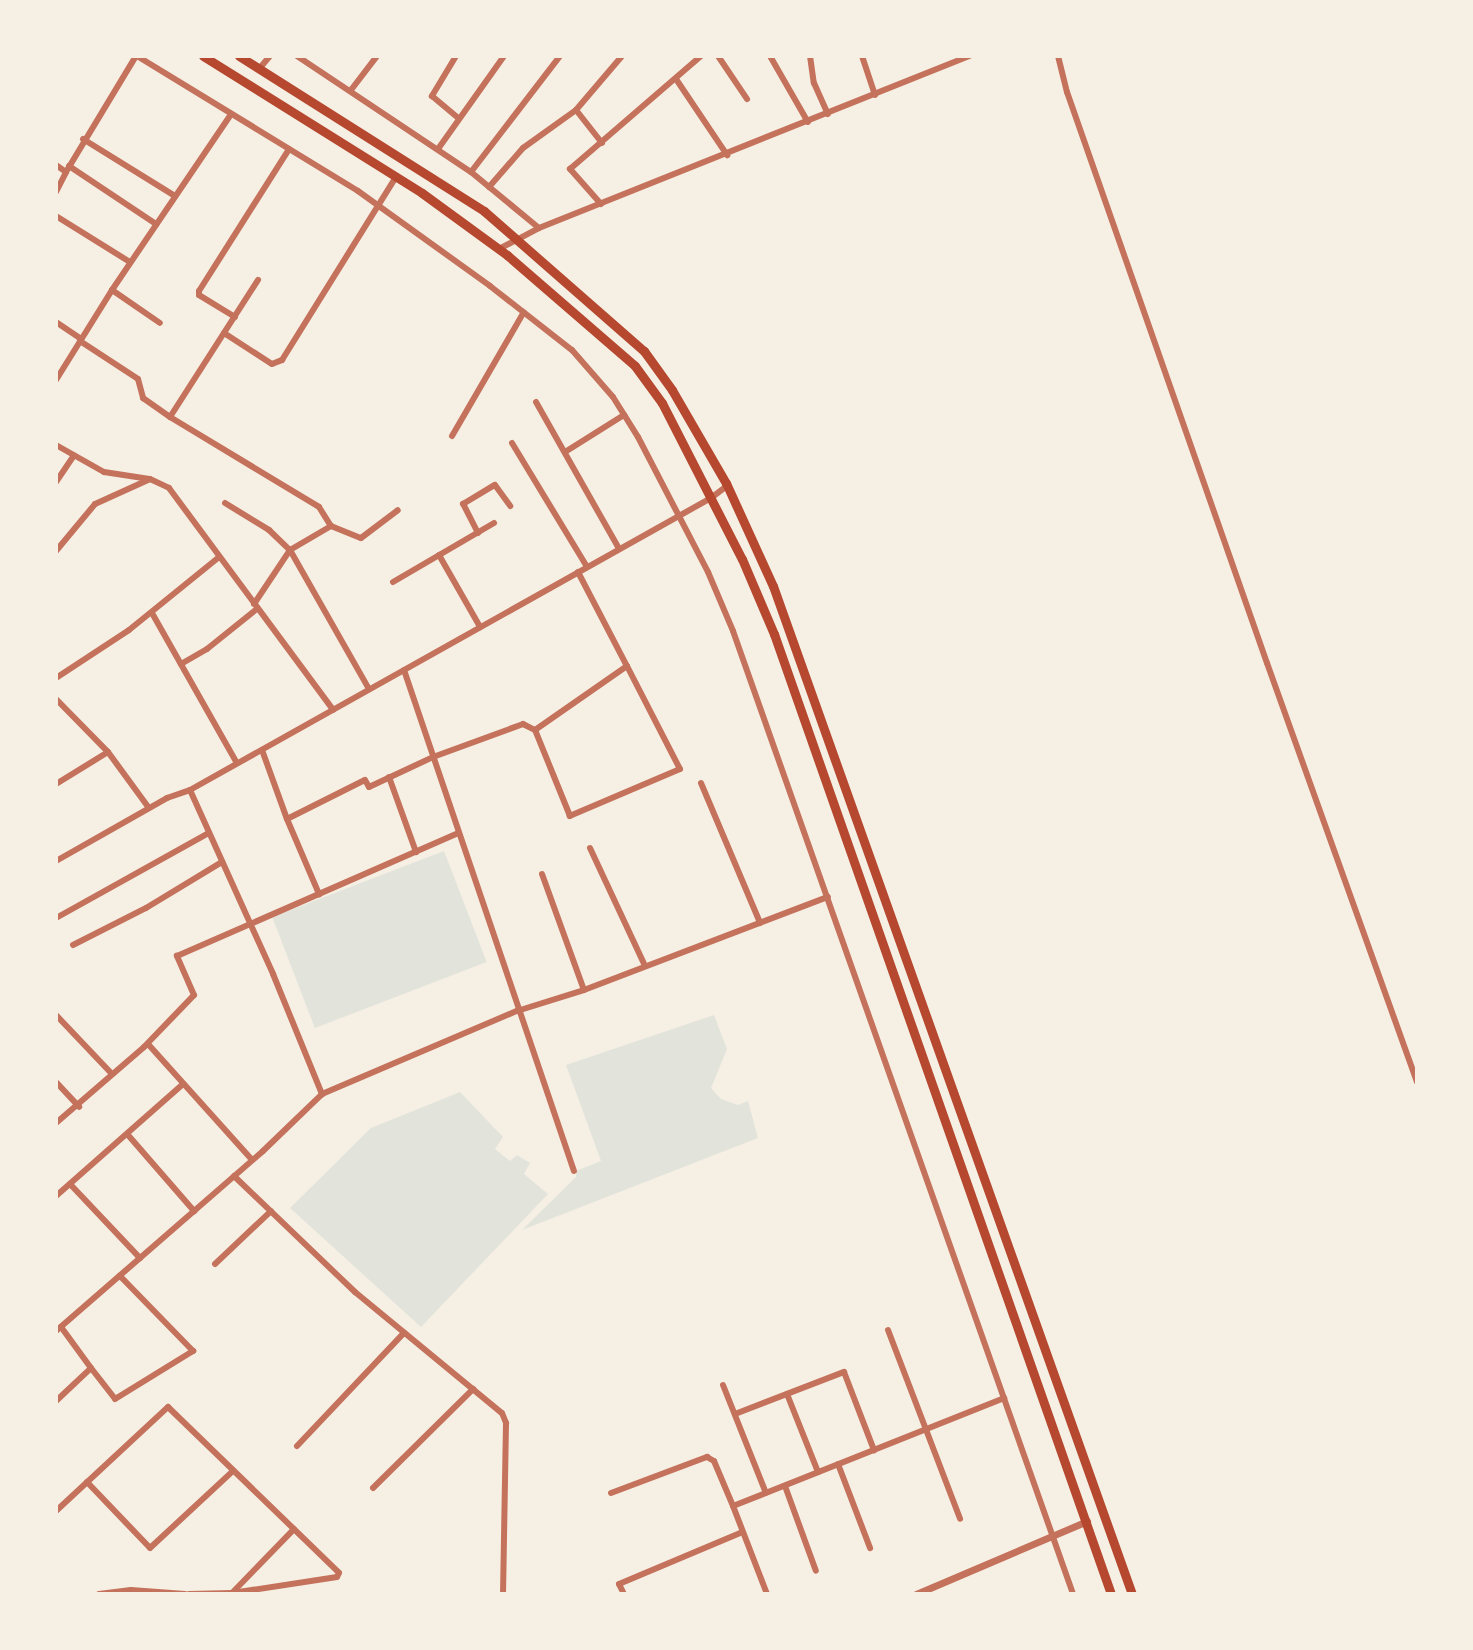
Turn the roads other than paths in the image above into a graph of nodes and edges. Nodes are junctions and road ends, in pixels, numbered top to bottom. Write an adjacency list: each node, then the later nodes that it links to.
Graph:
1 (136, 56): 26 (street); 30 (street)
2 (203, 56): 38 (highway)
3 (239, 56): 20 (highway)
4 (270, 56): 20 (street)
5 (297, 56): 22 (street)
6 (377, 56): 22 (street)
7 (456, 56): 28 (street)
8 (504, 56): 28 (street)
9 (560, 56): 37 (street)
10 (622, 56): 25 (street)
11 (701, 56): 21 (street)
12 (718, 56): 24 (street)
13 (770, 56): 29 (street)
14 (810, 56): 27 (street)
15 (862, 56): 23 (street)
16 (939, 56): 19 (street)
17 (970, 56): 19 (street)
18 (1058, 56): 128 (street)
19 (946, 66): 23 (street)
20 (259, 69): 47 (highway)
21 (676, 79): 31 (street); 34 (street)
22 (351, 90): 33 (street)
23 (875, 95): 27 (street)
24 (747, 99)
25 (576, 110): 31 (street); 39 (street)
26 (231, 114): 32 (street); 41 (street)
27 (828, 114): 29 (street)
28 (459, 119): 33 (street)
29 (808, 122): 34 (street)
30 (83, 139): 36 (street); 41 (street)
31 (602, 143): 42 (street)
32 (289, 149): 43 (street); 53 (street)
33 (438, 149): 37 (street)
34 (727, 155): 42 (street)
35 (56, 165): 36 (street)
36 (68, 169): 40 (street); 45 (street)
37 (471, 172): 39 (street)
38 (396, 177): 43 (street); 48 (highway)
39 (489, 187): 46 (street)
40 (56, 192)
41 (175, 196): 45 (street)
42 (601, 204): 46 (street)
43 (378, 206): 52 (street); 56 (street)
44 (56, 216): 49 (street)
45 (156, 224): 49 (street)
46 (539, 228): 47 (street)
47 (514, 238): 48 (street); 69 (highway)
48 (499, 249): 70 (highway)
49 (130, 262): 51 (street)
50 (258, 280): 53 (street)
51 (112, 290): 55 (street); 57 (street)
52 (524, 312): 60 (street); 62 (street)
53 (235, 317): 56 (street)
54 (56, 322): 57 (street)
55 (160, 323)
56 (224, 333): 61 (street)
57 (81, 340): 58 (street); 61 (street)
58 (56, 380)
59 (536, 402): 65 (street)
60 (624, 415): 65 (street); 74 (street)
61 (170, 417): 76 (street)
62 (452, 436)
63 (512, 443): 83 (street)
64 (56, 445): 66 (street)
65 (565, 452): 78 (street)
66 (74, 455): 67 (street); 68 (street)
67 (150, 479): 80 (street); 82 (street)
68 (56, 482)
69 (727, 486): 70 (street); 183 (highway)
70 (711, 498): 74 (street); 168 (highway)
71 (225, 503): 79 (street)
72 (510, 506): 77 (street)
73 (398, 510): 76 (street)
74 (679, 515): 78 (street); 116 (street)
75 (494, 523): 77 (street)
76 (331, 526): 79 (street)
77 (478, 533): 81 (street)
78 (619, 549): 83 (street)
79 (290, 550): 86 (street); 93 (street)
80 (56, 551)
81 (439, 555): 85 (street); 88 (street)
82 (218, 558): 86 (street); 87 (street)
83 (587, 567): 84 (street)
84 (578, 572): 88 (street); 90 (street)
85 (393, 582)
86 (256, 606): 89 (street); 95 (street)
87 (152, 613): 89 (street); 92 (street)
88 (480, 627): 91 (street)
89 (181, 664): 100 (street)
90 (627, 666): 96 (street); 96 (street)
91 (404, 670): 93 (street); 99 (street)
92 (56, 678)
93 (369, 689): 95 (street)
94 (56, 699): 98 (street)
95 (333, 710): 97 (street)
96 (535, 730): 99 (street)
97 (262, 750): 100 (street); 106 (street)
98 (108, 752): 103 (street); 105 (street)
99 (433, 757): 101 (street); 108 (street)
100 (237, 763): 104 (street)
101 (389, 777): 106 (street); 111 (street)
102 (701, 783): 118 (street)
103 (56, 784)
104 (190, 790): 105 (street); 107 (street)
105 (149, 808): 112 (street)
106 (287, 819): 115 (street)
107 (209, 833): 113 (street); 117 (street)
108 (458, 833): 111 (street); 123 (street)
109 (590, 848): 121 (street)
110 (56, 850): 112 (street)
111 (416, 852): 115 (street)
112 (58, 860)
113 (222, 862): 119 (street); 120 (street)
114 (542, 874): 122 (street)
115 (319, 894): 119 (street)
116 (828, 897): 118 (street); 151 (street)
117 (56, 918)
118 (760, 923): 121 (street)
119 (250, 924): 125 (street); 130 (street)
120 (73, 945)
121 (645, 966): 122 (street)
122 (584, 990): 123 (street)
123 (517, 1011): 130 (street); 135 (street)
124 (56, 1015): 126 (street)
125 (148, 1044): 126 (street); 129 (street)
126 (112, 1074): 131 (street)
127 (56, 1082): 131 (street)
128 (1417, 1082)
129 (183, 1084): 133 (street); 134 (street)
130 (322, 1094): 134 (street)
131 (79, 1107): 132 (street)
132 (56, 1123)
133 (128, 1135): 137 (street); 139 (street)
134 (252, 1160): 136 (street)
135 (574, 1171)
136 (234, 1176): 139 (street); 140 (street)
137 (70, 1184): 138 (street); 141 (street)
138 (56, 1196)
139 (194, 1211): 141 (street)
140 (271, 1211): 142 (street); 146 (street)
141 (140, 1258): 143 (street)
142 (215, 1264)
143 (120, 1276): 144 (street); 147 (street)
144 (58, 1329): 147 (street)
145 (888, 1330): 154 (street)
146 (404, 1333): 149 (street); 155 (street)
147 (91, 1368): 152 (street)
148 (723, 1385): 153 (street)
149 (473, 1389): 162 (street); 177 (street)
150 (787, 1394): 153 (street); 156 (street); 159 (street)
151 (1004, 1398): 154 (street); 171 (street)
152 (56, 1401)
153 (735, 1414): 164 (street)
154 (926, 1429): 156 (street); 167 (street)
155 (297, 1446)
156 (874, 1450): 157 (street)
157 (838, 1464): 159 (street); 172 (street)
158 (233, 1471): 160 (street); 160 (street); 169 (street)
159 (818, 1472): 161 (street)
160 (87, 1482): 166 (street)
161 (785, 1486): 164 (street); 173 (street)
162 (373, 1488)
163 (611, 1493): 165 (street)
164 (766, 1493): 165 (street)
165 (733, 1506): 170 (street)
166 (56, 1511)
167 (960, 1519)
168 (1087, 1520): 171 (street); 182 (highway)
169 (294, 1529): 176 (street); 176 (street)
170 (743, 1532): 178 (street); 179 (street)
171 (1052, 1536): 180 (street); 181 (street)
172 (870, 1548)
173 (816, 1571)
174 (99, 1594): 175 (street)
175 (187, 1594): 176 (street)
176 (233, 1594)
177 (503, 1594)
178 (624, 1594)
179 (767, 1594)
180 (916, 1594)
181 (1073, 1594)
182 (1111, 1594)
183 (1132, 1594)

